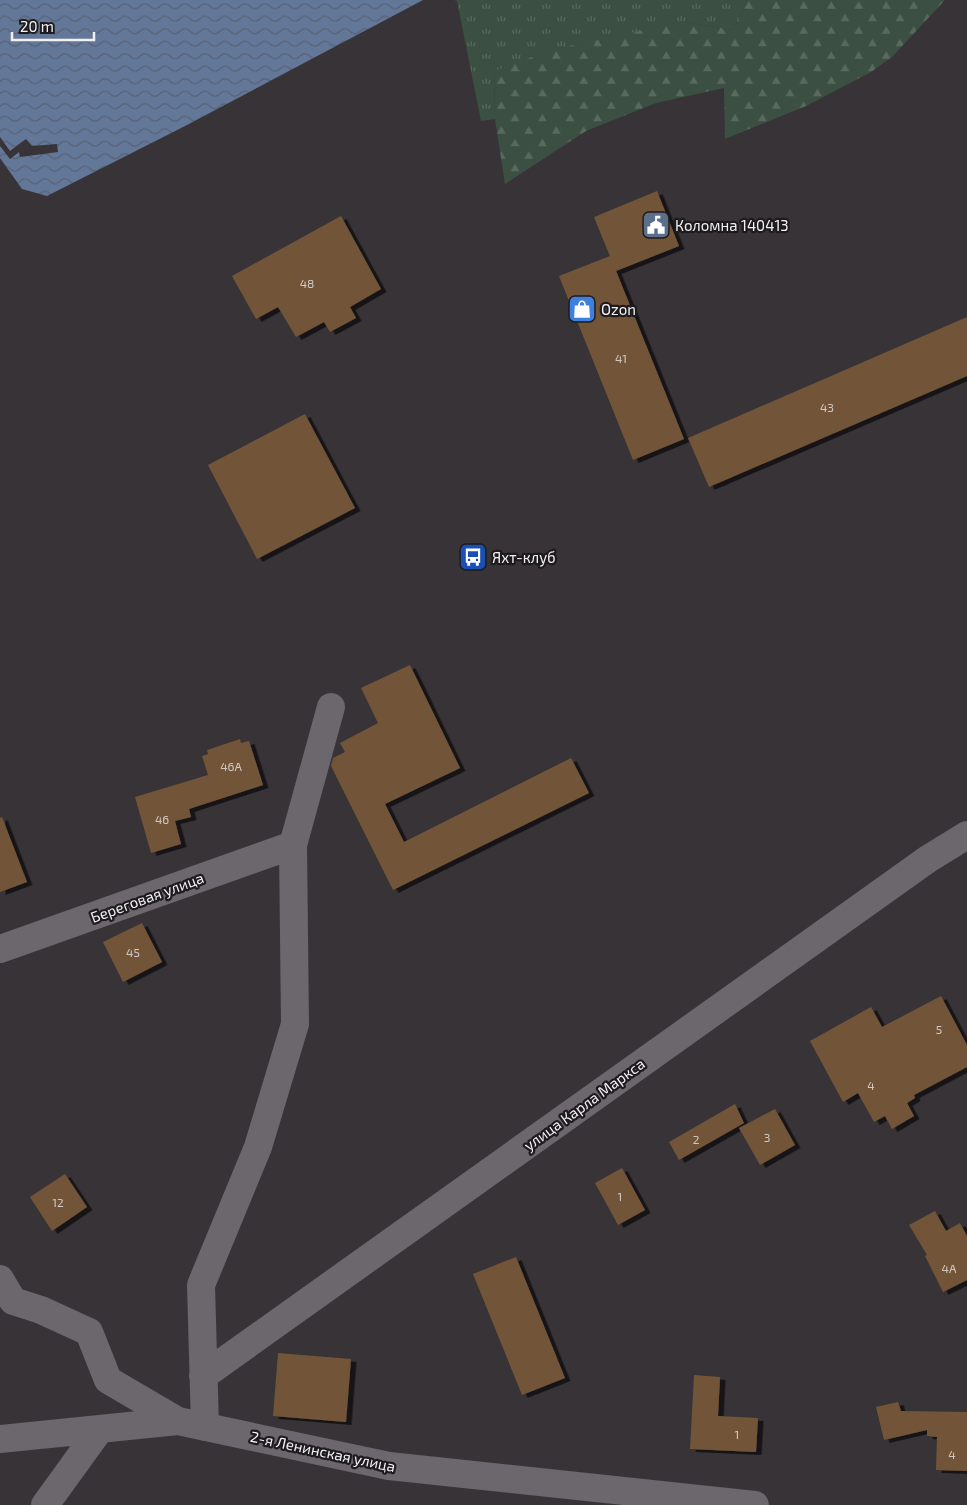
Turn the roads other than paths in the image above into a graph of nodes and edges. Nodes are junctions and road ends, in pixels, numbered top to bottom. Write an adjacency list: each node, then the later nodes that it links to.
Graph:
1 (332, 707): 3 (street)
2 (967, 835): 6 (street, улица Карла Маркса)
3 (293, 845): 4 (street, Береговая улица); 6 (street)
4 (0, 950)
5 (0, 1279): 7 (street)
6 (204, 1376): 8 (street)
7 (178, 1421): 8 (street, 2-я Ленинская улица); 9 (street, 2-я Ленинская улица)
8 (205, 1427): 11 (street, 2-я Ленинская улица)
9 (100, 1429): 10 (street, 2-я Ленинская улица); 12 (street)
10 (0, 1439)
11 (646, 1500): 13 (street, 2-я Ленинская улица)
12 (45, 1505)
13 (755, 1505)

